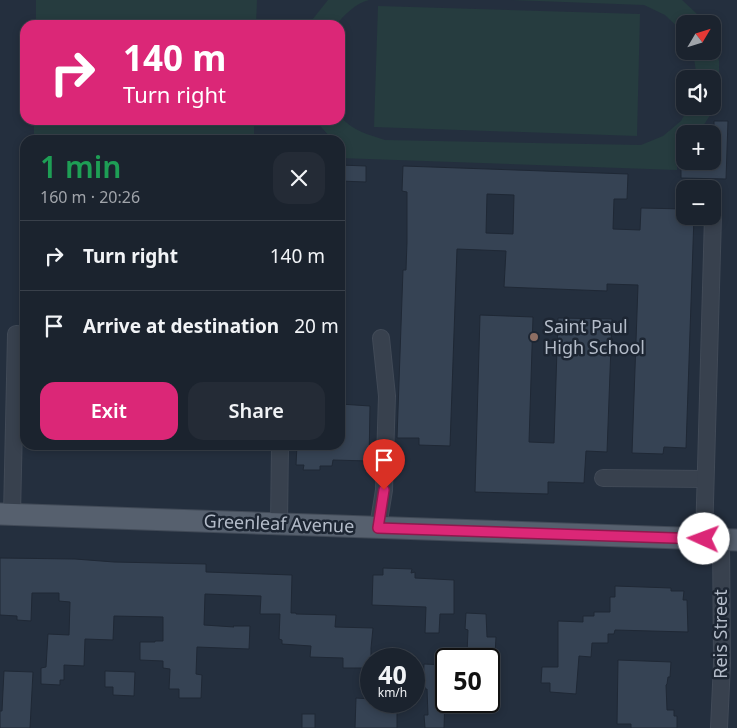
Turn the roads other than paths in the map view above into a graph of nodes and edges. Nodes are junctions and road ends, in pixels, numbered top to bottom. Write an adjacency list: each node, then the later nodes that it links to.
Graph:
1 (713, 225): 6 (street, Reis Street)
2 (20, 334): 7 (street)
3 (381, 338): 9 (street)
4 (280, 450): 8 (street)
5 (603, 478): 6 (street)
6 (705, 479): 10 (street, Reis Street)
7 (6, 514): 8 (main road, Greenleaf Avenue)
8 (279, 524): 9 (main road, Greenleaf Avenue)
9 (378, 528): 10 (main road, Greenleaf Avenue)
10 (720, 539): 11 (street, Reis Street)
11 (729, 663): 12 (street, Reis Street)
12 (719, 728)

